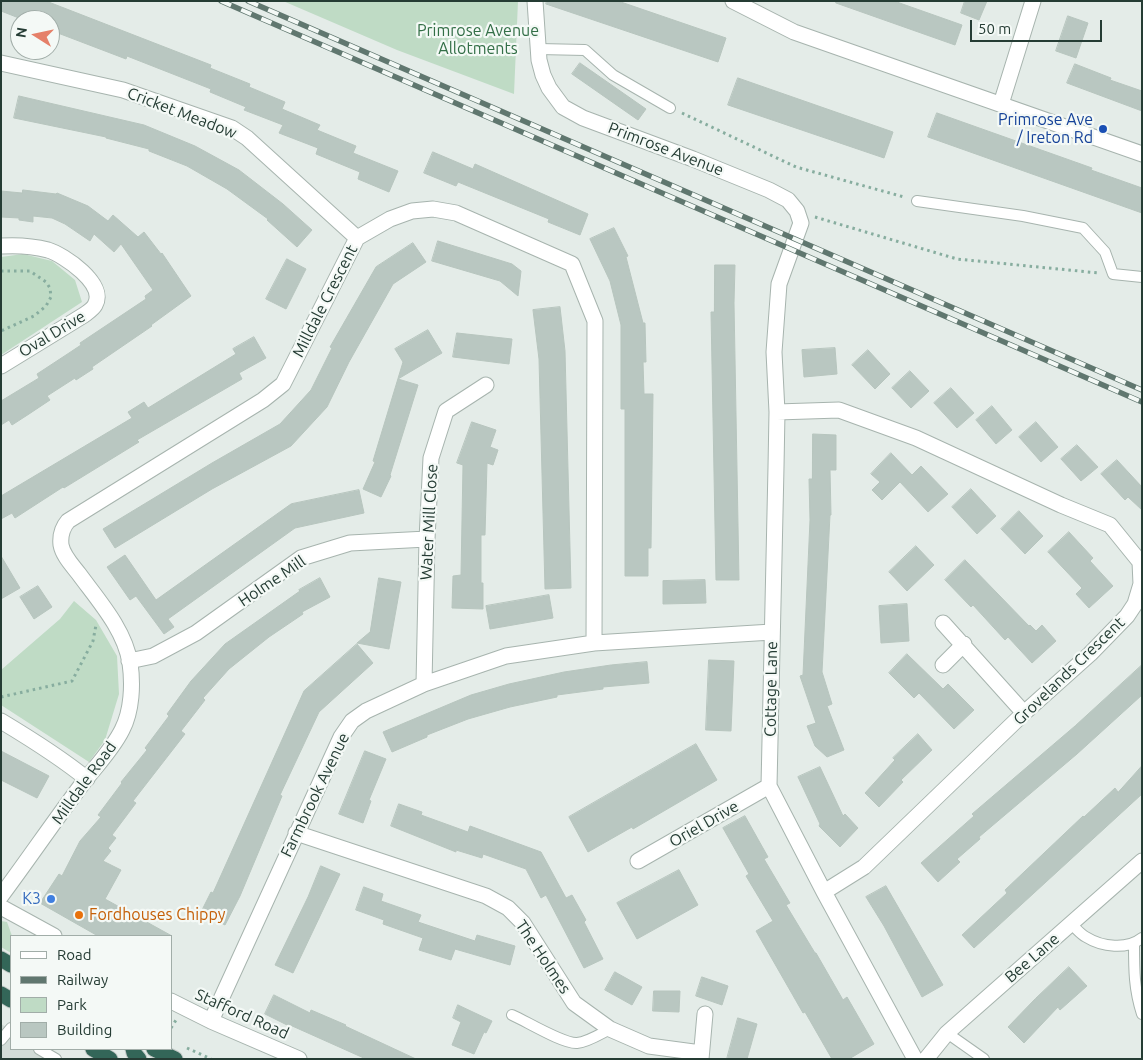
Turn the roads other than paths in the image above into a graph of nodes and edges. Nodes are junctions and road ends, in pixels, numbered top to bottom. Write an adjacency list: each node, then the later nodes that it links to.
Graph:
1 (534, 1): 4 (street, Primrose Avenue)
2 (733, 1): 6 (street)
3 (1034, 1): 6 (street)
4 (538, 49): 7 (lane); 13 (street, Primrose Avenue)
5 (1, 63): 10 (street, Cricket Meadow)
6 (1001, 104): 8 (street)
7 (670, 108)
8 (1142, 154)
9 (917, 201): 12 (lane)
10 (357, 238): 18 (street, Milldale Crescent); 21 (street, Milldale Crescent)
11 (1, 246): 14 (street, Oval Drive)
12 (1142, 277)
13 (779, 284): 16 (street, Cottage Lane)
14 (1, 366)
15 (486, 385): 17 (street, Water Mill Close)
16 (777, 412): 20 (street, Cottage Lane); 26 (street, Grovelands Crescent)
17 (427, 539): 23 (street, Holme Mill); 25 (street, Water Mill Close)
18 (65, 555): 23 (street, Milldale Road)
19 (943, 623): 22 (street)
20 (772, 632): 21 (street, Farmbrook Avenue); 29 (street, Cottage Lane)
21 (594, 643): 25 (street, Farmbrook Avenue)
22 (964, 644): 24 (street); 26 (street)
23 (130, 661): 28 (street, Milldale Road)
24 (943, 665)
25 (424, 684): 30 (street, Farmbrook Avenue)
26 (1024, 713): 33 (street, Grovelands Crescent)
27 (1, 722): 28 (street)
28 (87, 779): 34 (street, Milldale Road)
29 (769, 786): 31 (street, Oriel Drive); 33 (street, Cottage Lane)
30 (296, 833): 43 (street, Farmbrook Avenue); 45 (street, The Holmes)
31 (638, 861)
32 (1142, 861): 36 (street, Bee Lane)
33 (824, 892): 56 (street, Cottage Lane)
34 (1, 896)
35 (1, 907): 37 (street)
36 (1071, 924): 38 (lane); 46 (street, Bee Lane)
37 (52, 935)
38 (1138, 941): 41 (lane)
39 (172, 1001): 43 (street, Stafford Road)
40 (705, 1014): 51 (street)
41 (1142, 1014)
42 (512, 1015): 45 (lane)
43 (212, 1021): 55 (street, Stafford Road)
44 (10, 1029): 47 (lane)
45 (610, 1029): 51 (street, The Holmes)
46 (947, 1033): 57 (street, Bee Lane); 58 (lane)
47 (1, 1040)
48 (41, 1050): 53 (lane)
49 (95, 1050): 52 (highway)
50 (156, 1050): 54 (highway)
51 (701, 1056)
52 (108, 1058)
53 (56, 1059)
54 (175, 1059)
55 (298, 1059)
56 (915, 1059)
57 (926, 1059)
58 (984, 1059)

